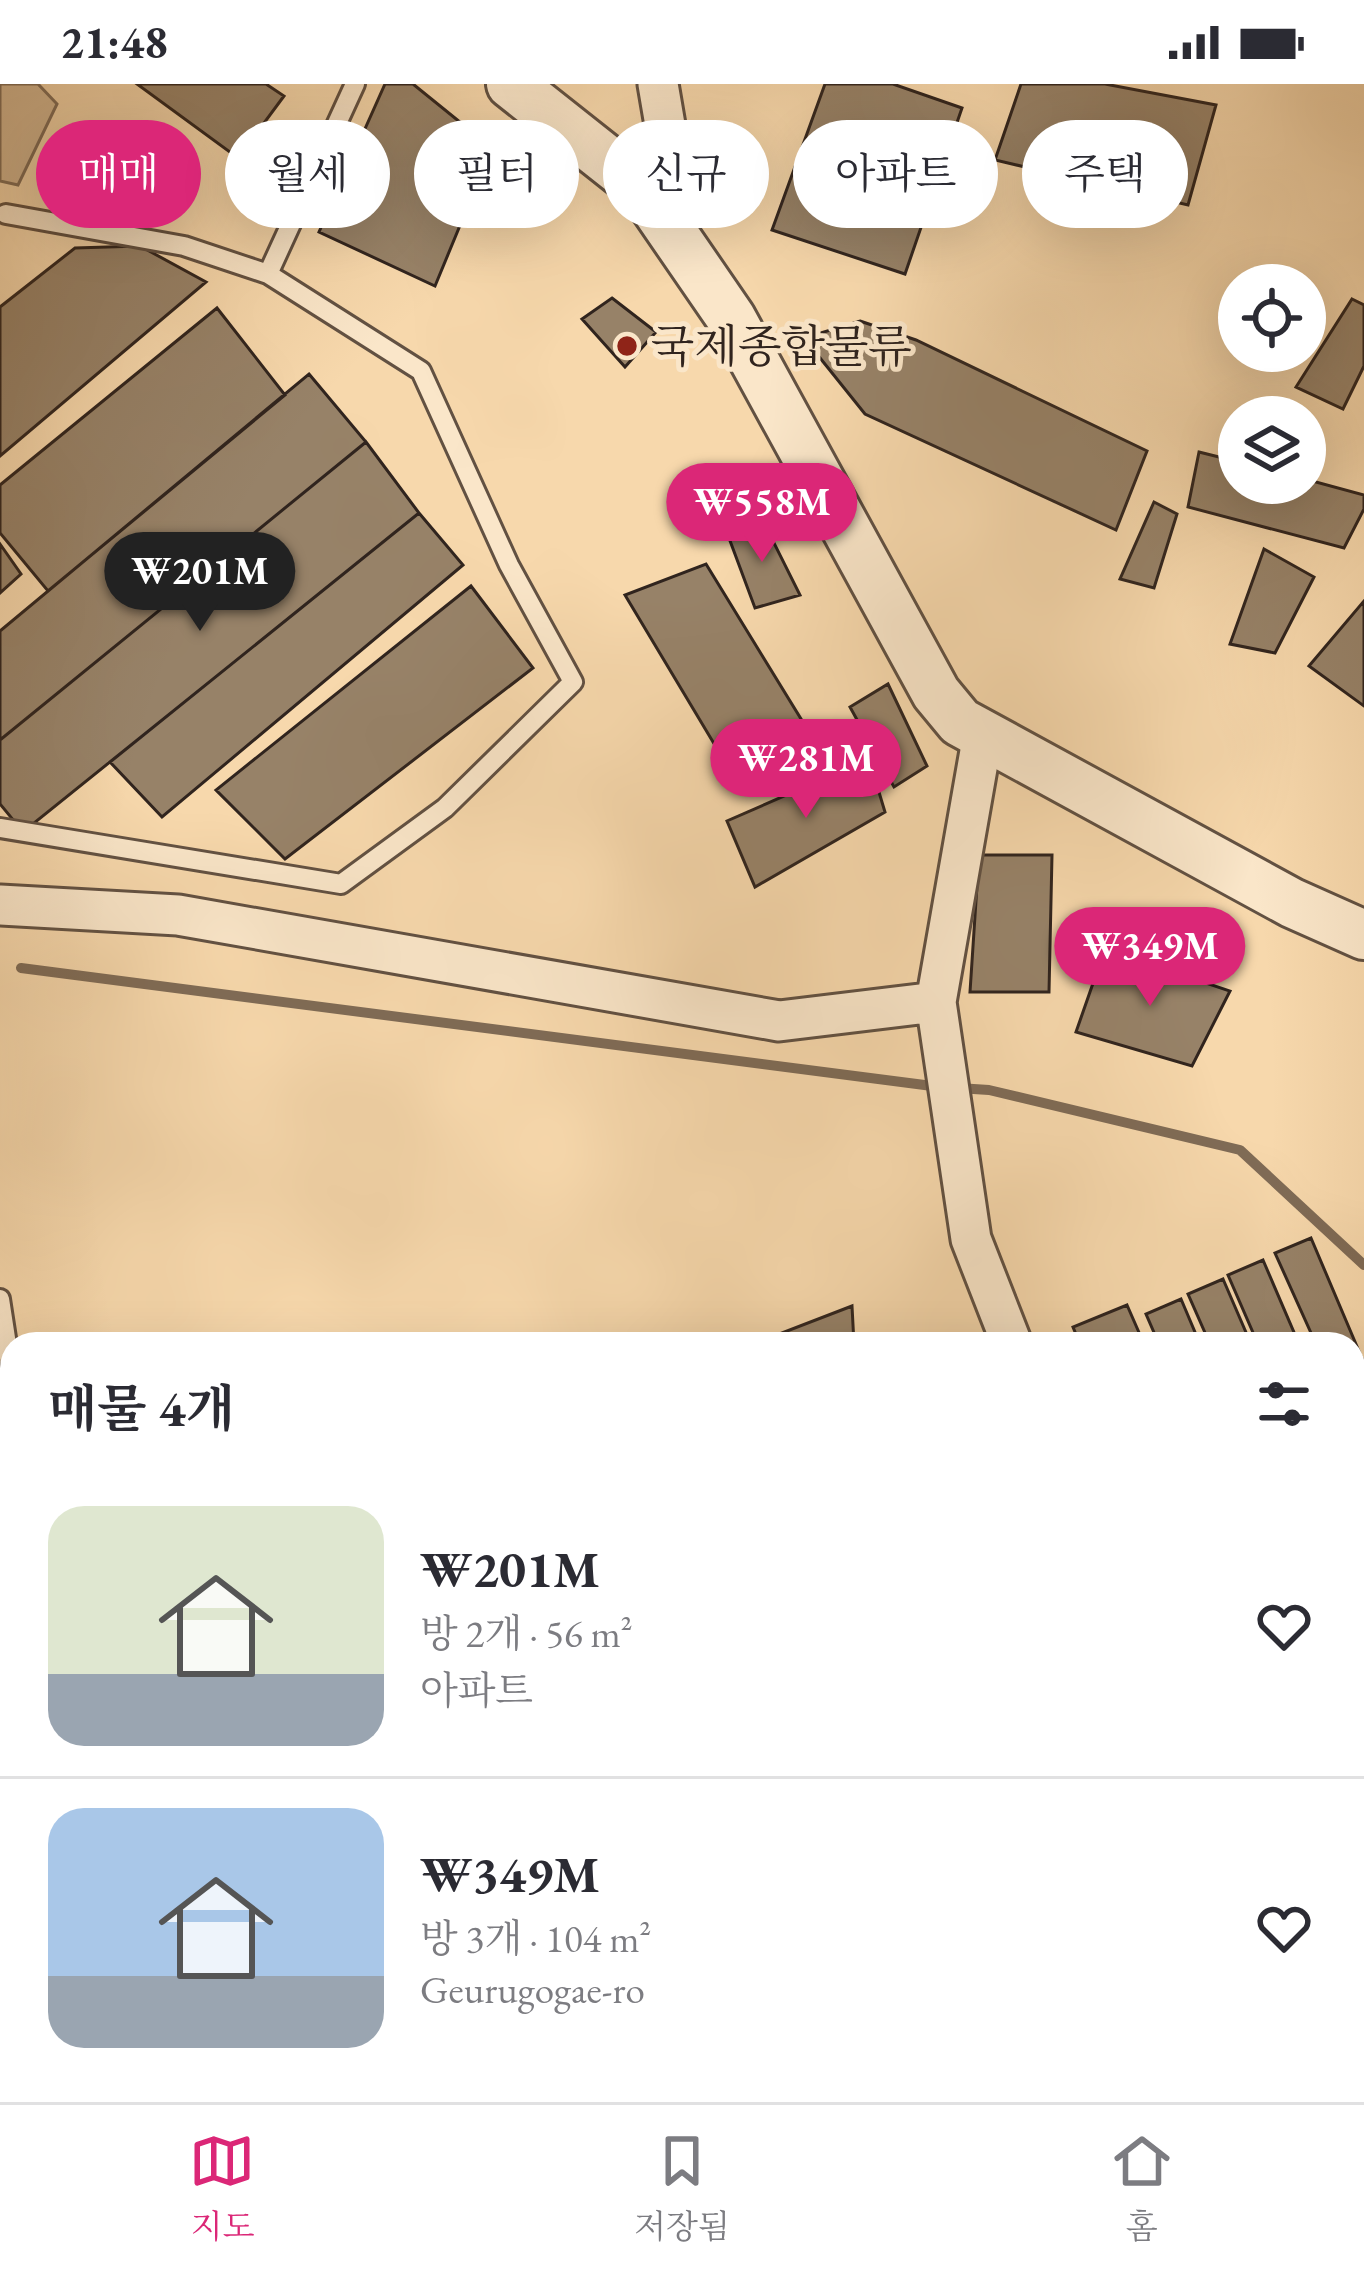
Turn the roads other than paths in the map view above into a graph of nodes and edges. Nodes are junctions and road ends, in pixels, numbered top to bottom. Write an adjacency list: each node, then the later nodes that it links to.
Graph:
1 (355, 84): 8 (lane)
2 (511, 84): 5 (street)
3 (658, 84): 4 (street)
4 (664, 120)
5 (603, 157)
6 (6, 214): 8 (lane)
7 (669, 228): 9 (street)
8 (268, 274): 10 (lane)
9 (983, 734): 12 (street); 13 (street)
10 (0, 828)
11 (2, 915): 13 (street)
12 (1364, 935)
13 (935, 1001): 16 (street)
14 (0, 1299): 15 (lane)
15 (5, 1332)
16 (1007, 1332)

